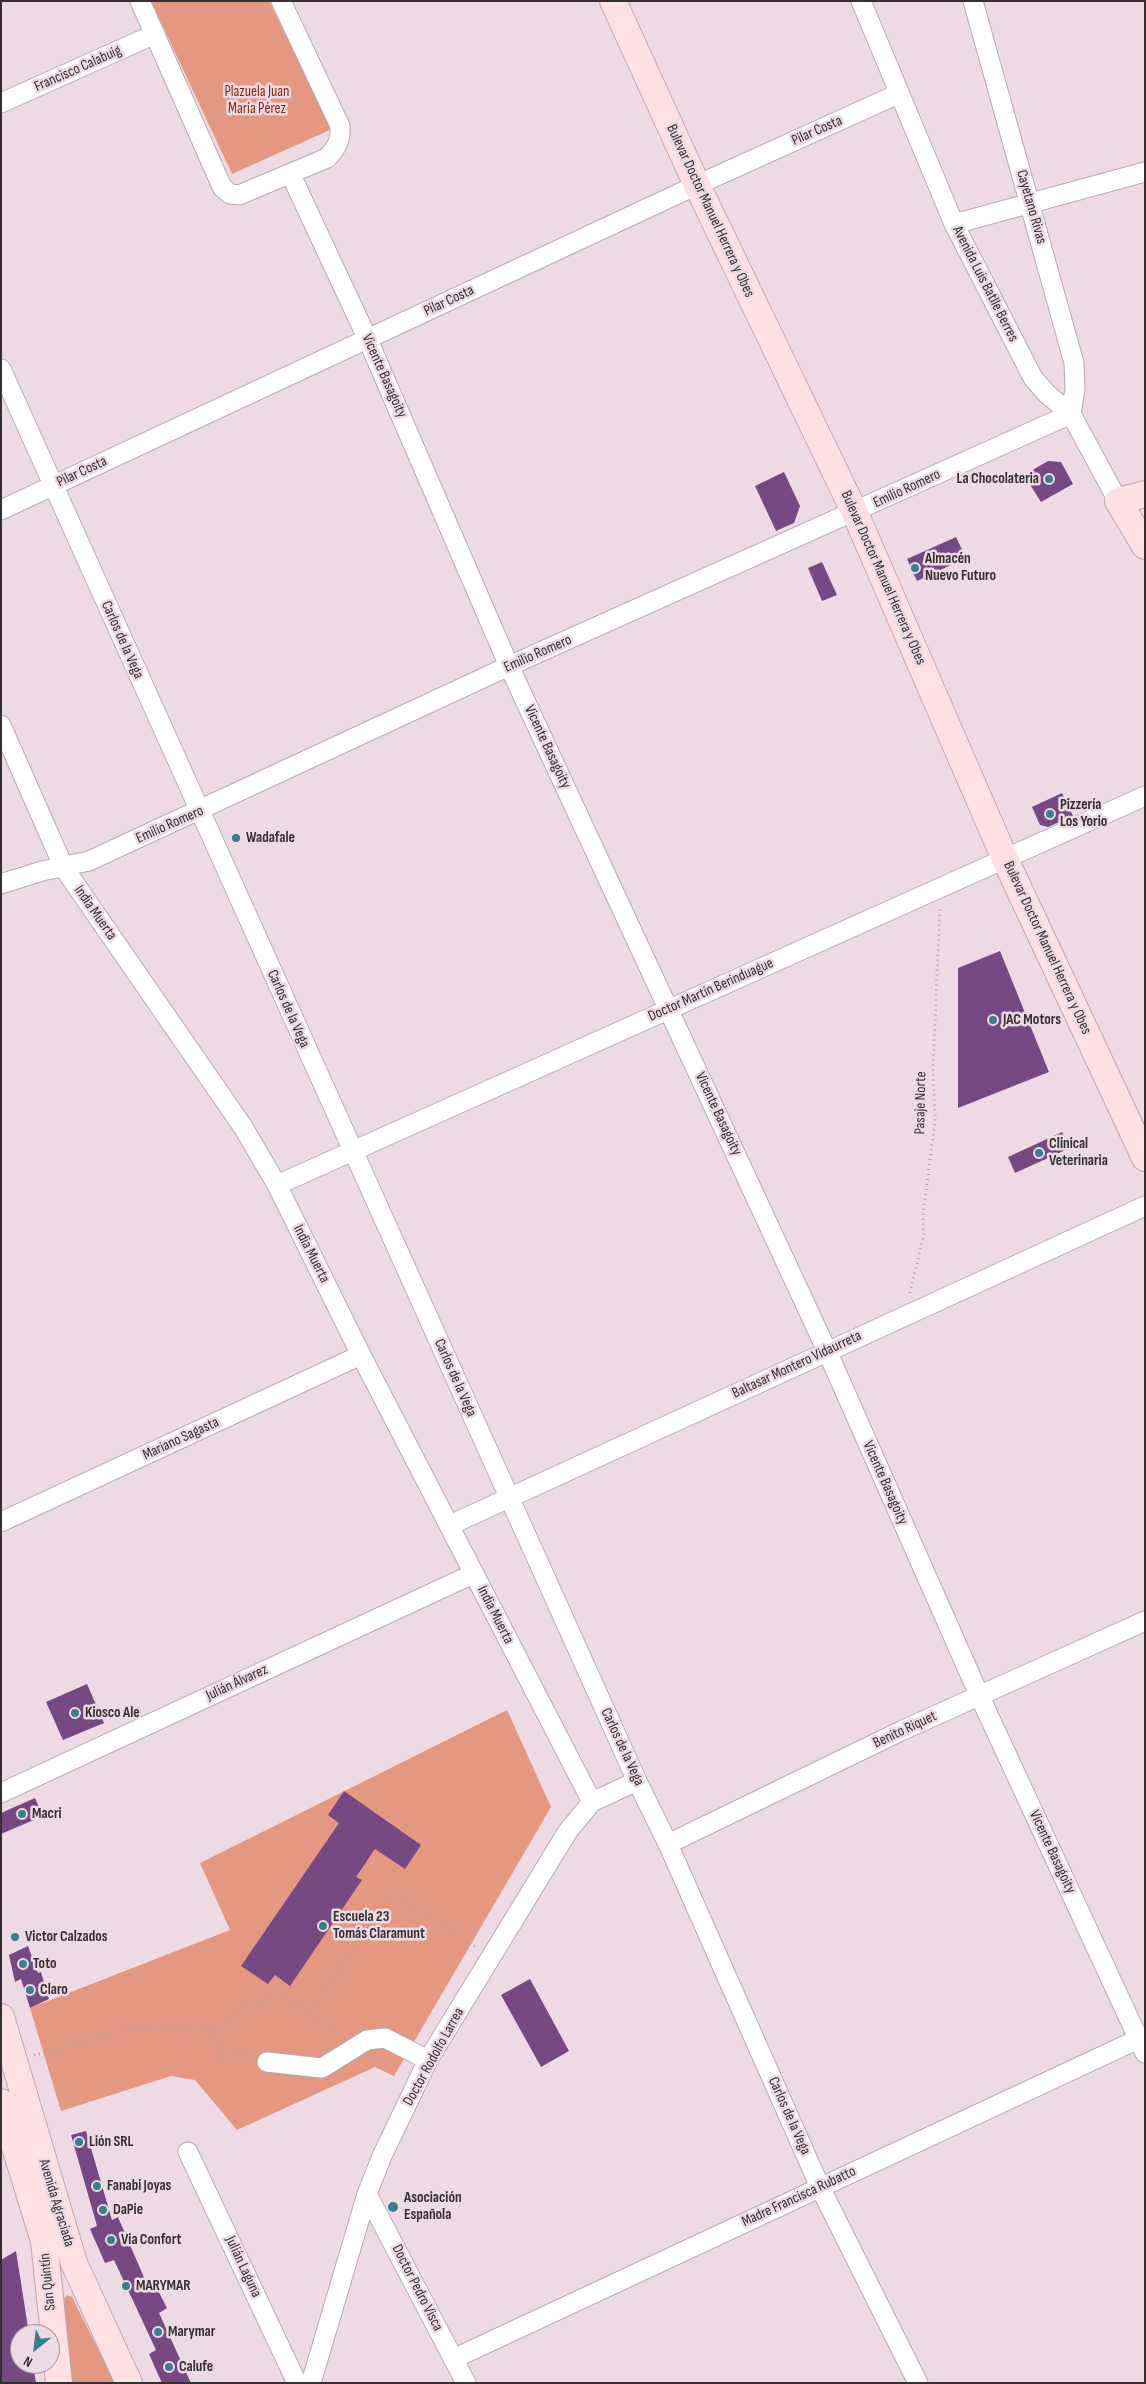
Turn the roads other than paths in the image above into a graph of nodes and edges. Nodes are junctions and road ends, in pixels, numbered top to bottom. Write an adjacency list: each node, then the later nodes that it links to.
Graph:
1 (140, 1): 6 (street)
2 (281, 1): 10 (street)
3 (613, 1): 11 (street, Bulevar Doctor Manuel Herrera y Obes)
4 (860, 1): 7 (street, Avenida Luis Batlle Berres)
5 (973, 1): 12 (street, Cayetano Rivas)
6 (155, 34): 8 (street, Francisco Calabuig); 10 (street)
7 (898, 94): 11 (street, Pilar Costa); 13 (street, Avenida Luis Batlle Berres)
8 (1, 103)
9 (1145, 172): 12 (street)
10 (291, 175): 14 (street, Vicente Basagoity)
11 (696, 185): 14 (street, Pilar Costa); 21 (street, Bulevar Doctor Manuel Herrera y Obes)
12 (1030, 203): 13 (street); 16 (street, Cayetano Rivas)
13 (954, 224): 16 (street, Avenida Luis Batlle Berres)
14 (368, 340): 17 (street, Pilar Costa); 23 (street, Vicente Basagoity)
15 (1, 369): 17 (street, Carlos de la Vega)
16 (1071, 414): 19 (street, Avenida Luis Batlle Berres); 21 (street, Emilio Romero)
17 (53, 486): 20 (street, Pilar Costa); 26 (street, Carlos de la Vega)
18 (1145, 494): 19 (street)
19 (1118, 501): 22 (street, Avenida Luis Batlle Berres)
20 (1, 510)
21 (855, 513): 23 (street, Emilio Romero); 27 (street, Bulevar Doctor Manuel Herrera y Obes)
22 (1145, 546)
23 (509, 666): 26 (street, Emilio Romero); 30 (street, Vicente Basagoity)
24 (1, 725): 28 (street, India Muerta)
25 (1145, 796): 27 (street, Doctor Martín Berinduague)
26 (199, 812): 28 (street, Emilio Romero); 31 (street, Carlos de la Vega)
27 (1006, 859): 30 (street, Doctor Martín Berinduague); 32 (street, Bulevar Doctor Manuel Herrera y Obes)
28 (64, 868): 29 (street, Emilio Romero); 33 (street, India Muerta)
29 (1, 884)
30 (669, 1009): 31 (street, Doctor Martín Berinduague); 35 (street, Vicente Basagoity)
31 (352, 1151): 33 (street, Doctor Martín Berinduague); 37 (street, Carlos de la Vega)
32 (1145, 1158)
33 (277, 1185): 36 (street, India Muerta)
34 (1145, 1206): 35 (street, Baltasar Montero Vidaurreta)
35 (827, 1351): 37 (street, Baltasar Montero Vidaurreta); 42 (street, Vicente Basagoity)
36 (362, 1355): 38 (street, Mariano Sagasta); 39 (street, India Muerta)
37 (508, 1497): 39 (street, Baltasar Montero Vidaurreta); 43 (street, Carlos de la Vega)
38 (1, 1522)
39 (450, 1525): 40 (street, India Muerta)
40 (474, 1574): 44 (street, Julián Álvarez); 45 (street, India Muerta)
41 (1145, 1621): 42 (street, Benito Riquet)
42 (980, 1697): 46 (street, Benito Riquet); 48 (street, Vicente Basagoity)
43 (637, 1781): 45 (street, Doctor Rodolfo Larrea); 46 (street, Carlos de la Vega)
44 (1, 1793)
45 (592, 1802): 49 (street, Doctor Rodolfo Larrea)
46 (668, 1844): 53 (street, Carlos de la Vega)
47 (1, 2017): 58 (street, Avenida Agraciada)
48 (1143, 2043): 53 (street, Madre Francisca Rubatto)
49 (428, 2060): 50 (street); 54 (street, Doctor Rodolfo Larrea)
50 (267, 2062)
51 (3, 2115): 55 (street, Avenida Agraciada)
52 (188, 2152): 59 (street, Julián Laguna)
53 (820, 2187): 56 (street, Madre Francisca Rubatto); 62 (street, Carlos de la Vega)
54 (367, 2194): 56 (street, Doctor Pedro Visca); 60 (street, Doctor Rodolfo Larrea)
55 (44, 2241): 57 (street, San Quintín)
56 (453, 2359): 61 (street, Doctor Pedro Visca)
57 (59, 2383)
58 (129, 2383)
59 (297, 2383)
60 (311, 2383)
61 (466, 2383)
62 (918, 2383)

